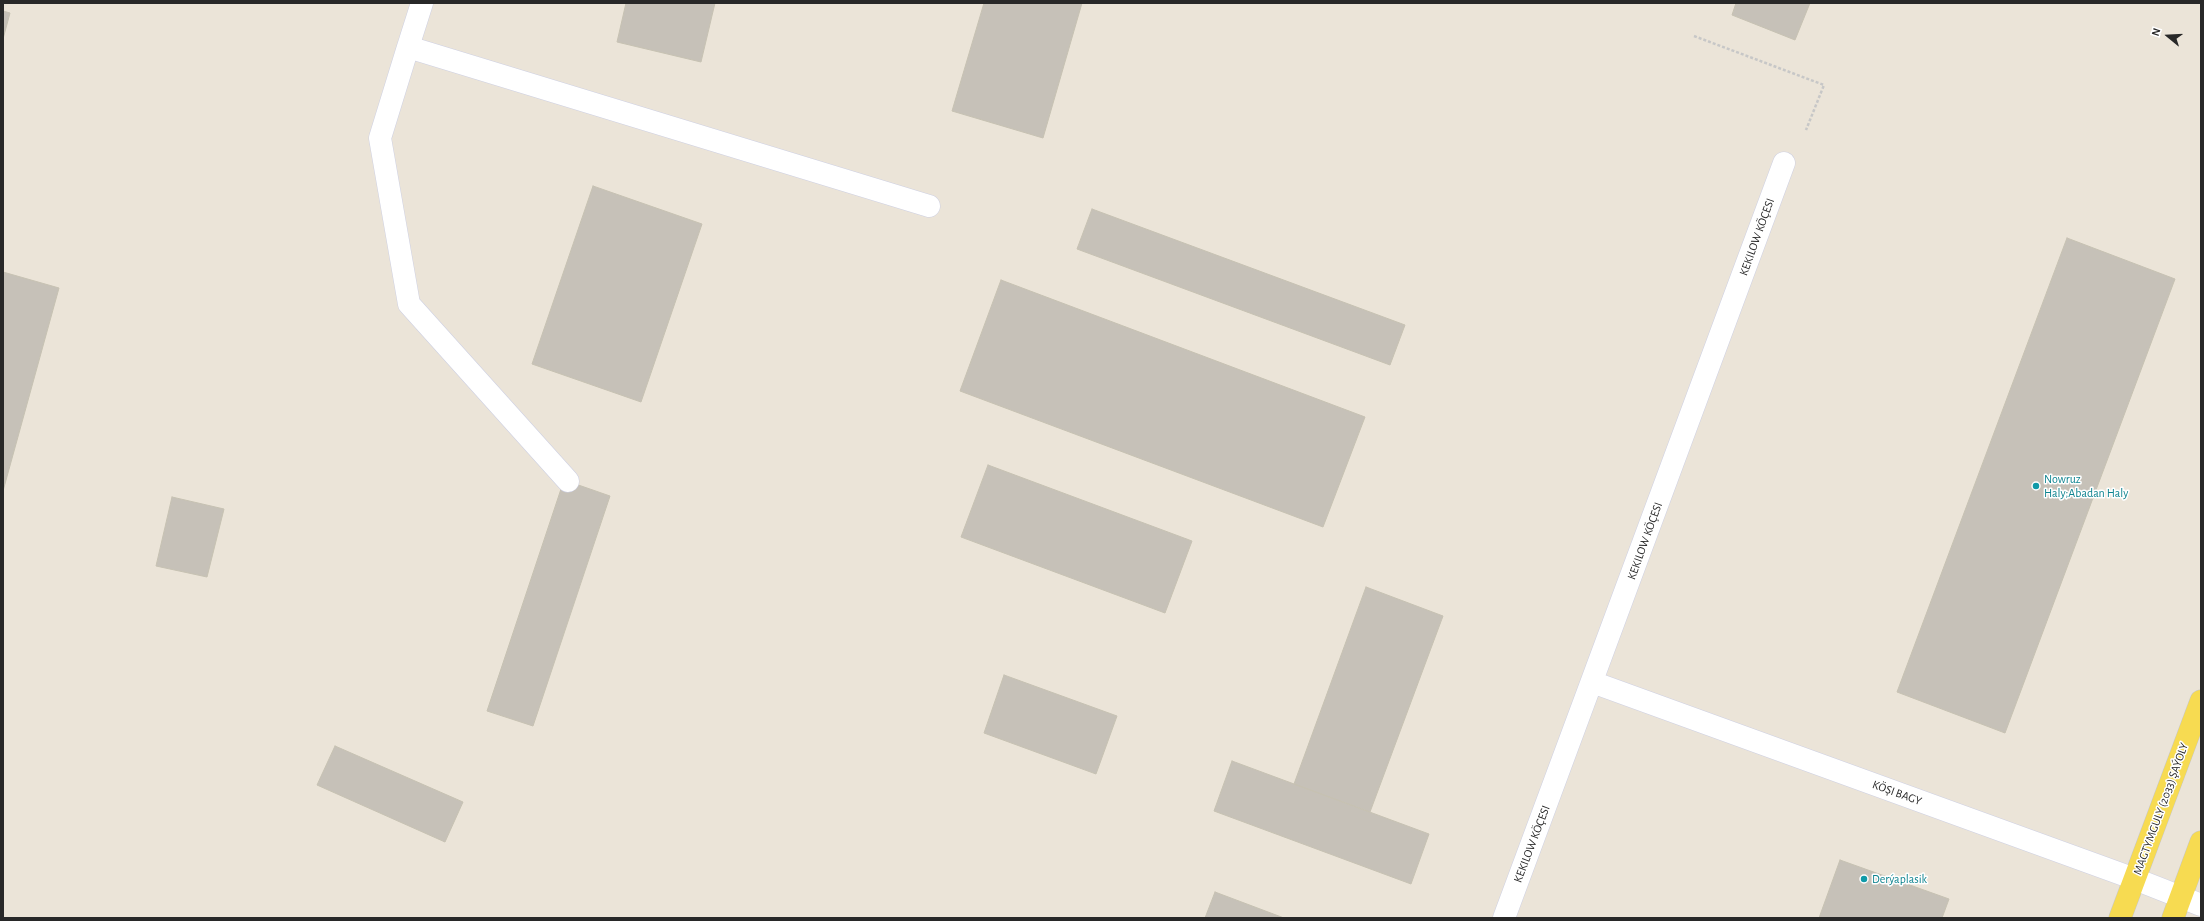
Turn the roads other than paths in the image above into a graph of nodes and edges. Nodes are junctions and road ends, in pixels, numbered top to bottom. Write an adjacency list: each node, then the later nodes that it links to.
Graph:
1 (422, 3): 2 (street)
2 (408, 47): 4 (street); 5 (street)
3 (1784, 163): 6 (street, KEKILOW KÖÇESI)
4 (929, 206)
5 (568, 481)
6 (1592, 682): 9 (street, KÖŞI BAGY); 12 (street, KEKILOW KÖÇESI)
7 (2201, 701): 9 (main road, MAGTYMGULY (2033) ŞAÝOLY)
8 (2201, 842): 10 (main road)
9 (2135, 879): 10 (street, KÖŞI BAGY); 13 (main road, MAGTYMGULY (2033) ŞAÝOLY)
10 (2181, 897): 11 (street, KÖŞI BAGY); 14 (main road)
11 (2201, 905)
12 (1504, 918)
13 (2120, 918)
14 (2173, 918)

